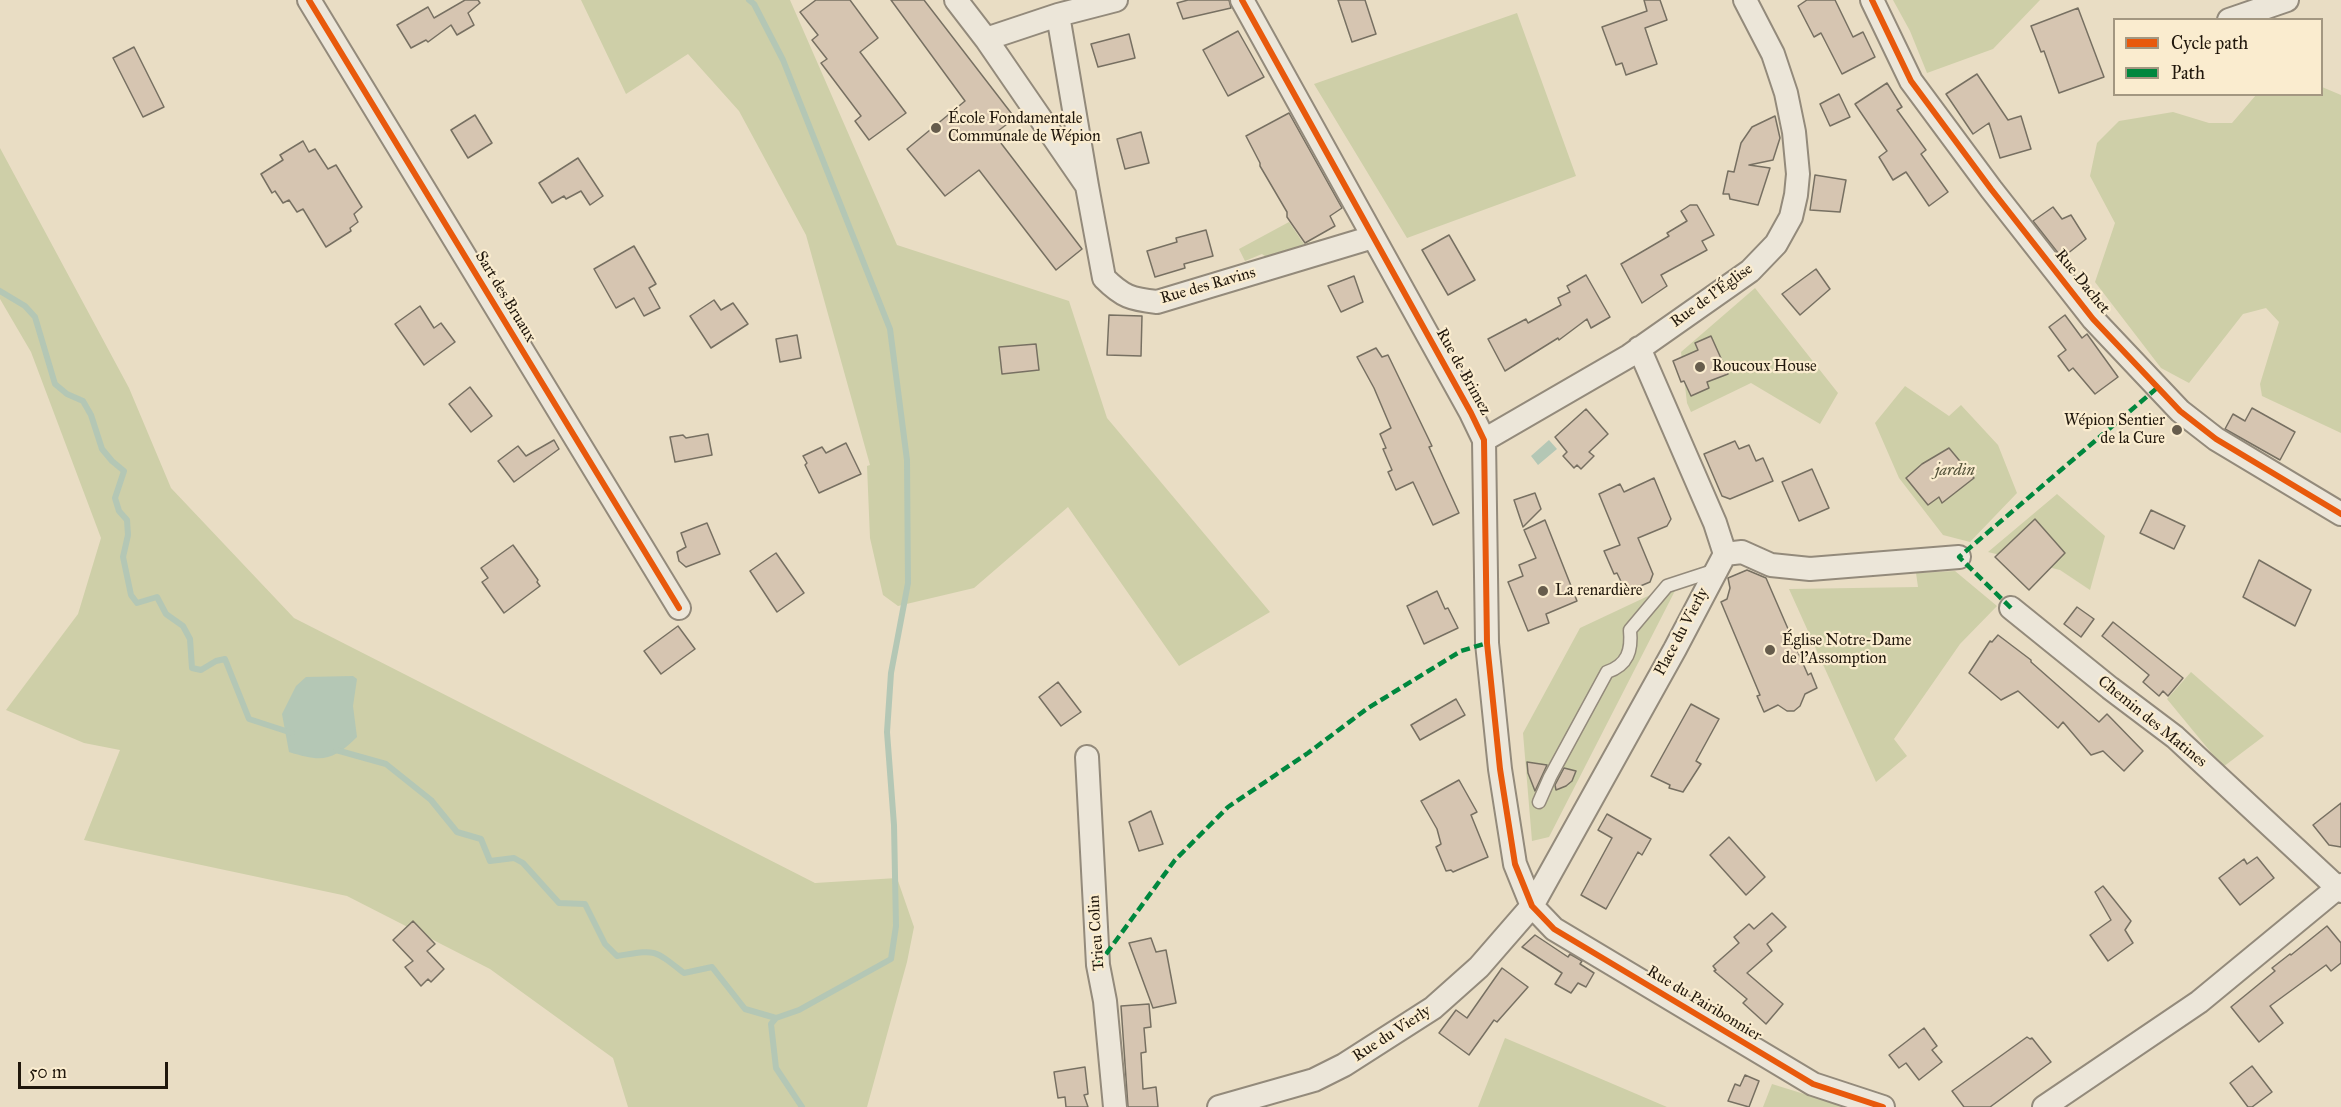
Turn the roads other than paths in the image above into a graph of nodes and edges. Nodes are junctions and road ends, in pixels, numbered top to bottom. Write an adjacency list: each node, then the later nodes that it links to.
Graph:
1 (309, 0): 18 (street, Sart des Bruaux)
2 (956, 0): 10 (street)
3 (1116, 0): 8 (street)
4 (1242, 0): 12 (street, Rue de Brimez)
5 (1746, 0): 13 (street, Rue de l'Église)
6 (1872, 0): 15 (street, Rue Dachet)
7 (2287, 0): 9 (street)
8 (1058, 15): 10 (street); 11 (street, Rue des Ravins)
9 (2235, 18)
10 (986, 39): 11 (street)
11 (1087, 186): 12 (street, Rue des Ravins)
12 (1373, 237): 14 (street, Rue de Brimez)
13 (1639, 348): 14 (street, Rue de l'Église); 17 (street)
14 (1484, 440): 23 (street, Rue de Brimez)
15 (2341, 514)
16 (1959, 557): 17 (street)
17 (1720, 562): 21 (lane); 23 (street, Place du Vierly)
18 (679, 608)
19 (2011, 608): 22 (street, Chemin des Matines)
20 (1087, 757): 25 (street, Trieu Colin)
21 (1539, 802)
22 (2340, 888): 27 (street)
23 (1532, 906): 24 (street, Rue du Pairibonnier); 26 (street, Rue du Vierly)
24 (1878, 1106)
25 (1115, 1107)
26 (1219, 1107)
27 (2044, 1107)

